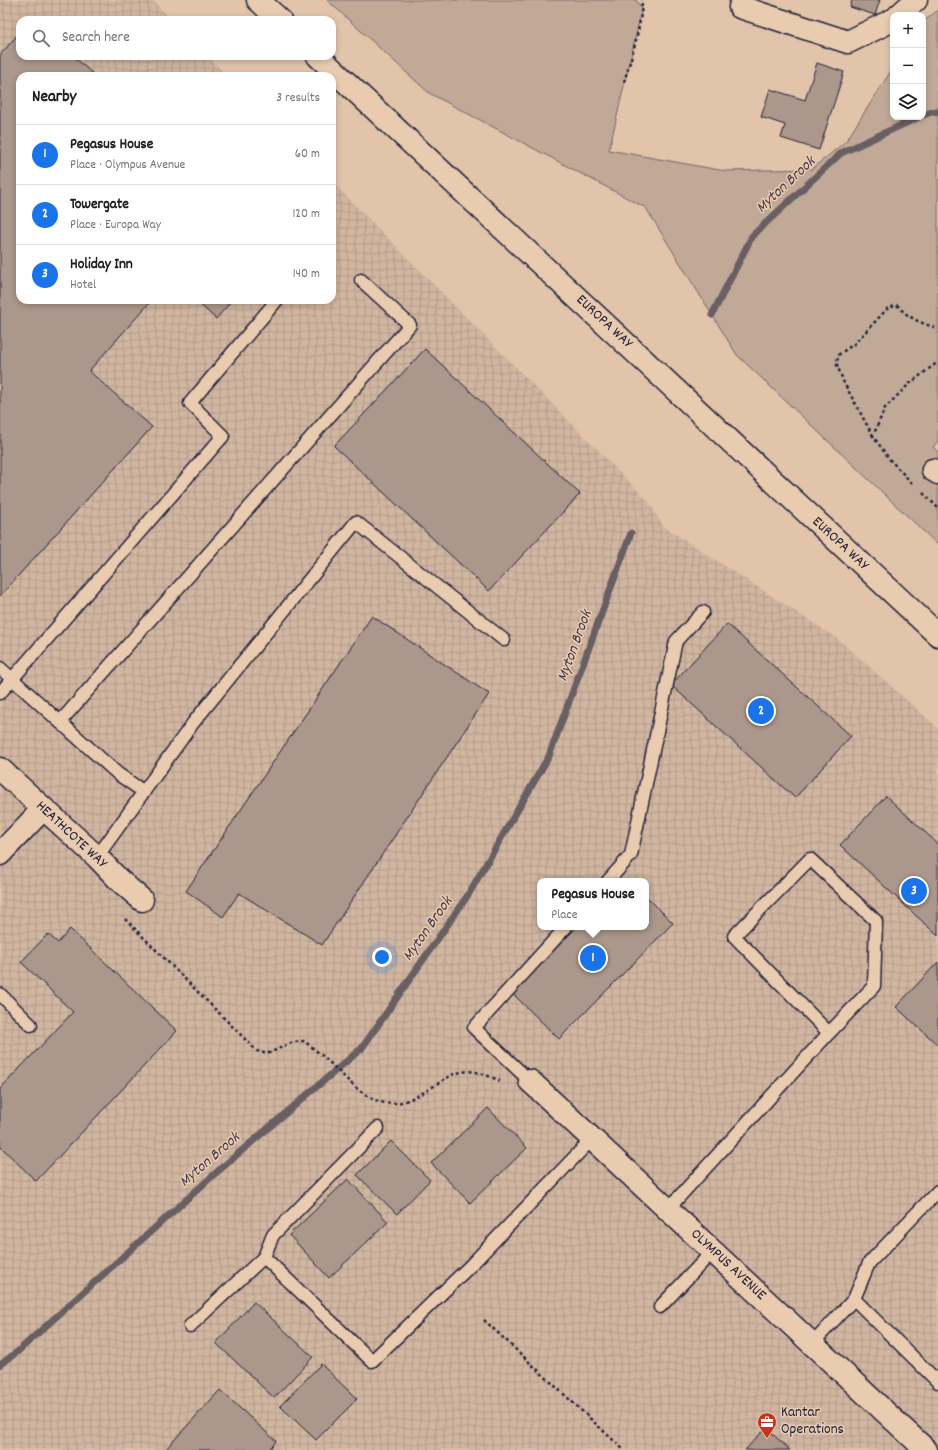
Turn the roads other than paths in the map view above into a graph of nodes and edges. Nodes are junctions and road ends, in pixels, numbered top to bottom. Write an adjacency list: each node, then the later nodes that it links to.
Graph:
1 (258, 0): 5 (main road)
2 (916, 0): 4 (main road)
3 (740, 7): 6 (main road)
4 (902, 12)
5 (276, 16)
6 (890, 21)
7 (322, 60): 8 (main road, EUROPA WAY)
8 (335, 72)
9 (336, 73): 12 (main road, EUROPA WAY)
10 (361, 280): 20 (lane)
11 (274, 304): 18 (lane)
12 (889, 589): 14 (main road, EUROPA WAY); 15 (main road, EUROPA WAY)
13 (703, 612): 26 (lane)
14 (938, 631)
15 (938, 635)
16 (504, 640): 22 (lane)
17 (0, 668): 18 (lane)
18 (12, 679): 19 (lane); 20 (lane)
19 (0, 694)
20 (60, 722): 22 (lane)
21 (0, 769): 23 (main road, HEATHCOTE WAY)
22 (144, 792): 25 (lane)
23 (43, 809): 24 (main road); 25 (main road, HEATHCOTE WAY)
24 (0, 854)
25 (97, 857): 27 (main road, HEATHCOTE WAY)
26 (611, 878)
27 (142, 900)
28 (563, 930): 32 (lane)
29 (0, 994): 30 (lane)
30 (31, 1024)
31 (829, 1033): 31 (lane); 36 (lane)
32 (530, 1081): 34 (main road, OLYMPUS AVENUE)
33 (378, 1128): 38 (lane)
34 (592, 1139): 36 (main road, OLYMPUS AVENUE); 38 (lane)
35 (938, 1191): 39 (lane)
36 (668, 1209): 37 (main road, OLYMPUS AVENUE)
37 (713, 1251): 40 (lane); 42 (main road, OLYMPUS AVENUE)
38 (264, 1258): 41 (lane)
39 (854, 1299): 42 (lane); 43 (lane)
40 (660, 1307)
41 (190, 1326)
42 (812, 1344): 44 (main road, OLYMPUS AVENUE)
43 (938, 1382)
44 (926, 1450)

